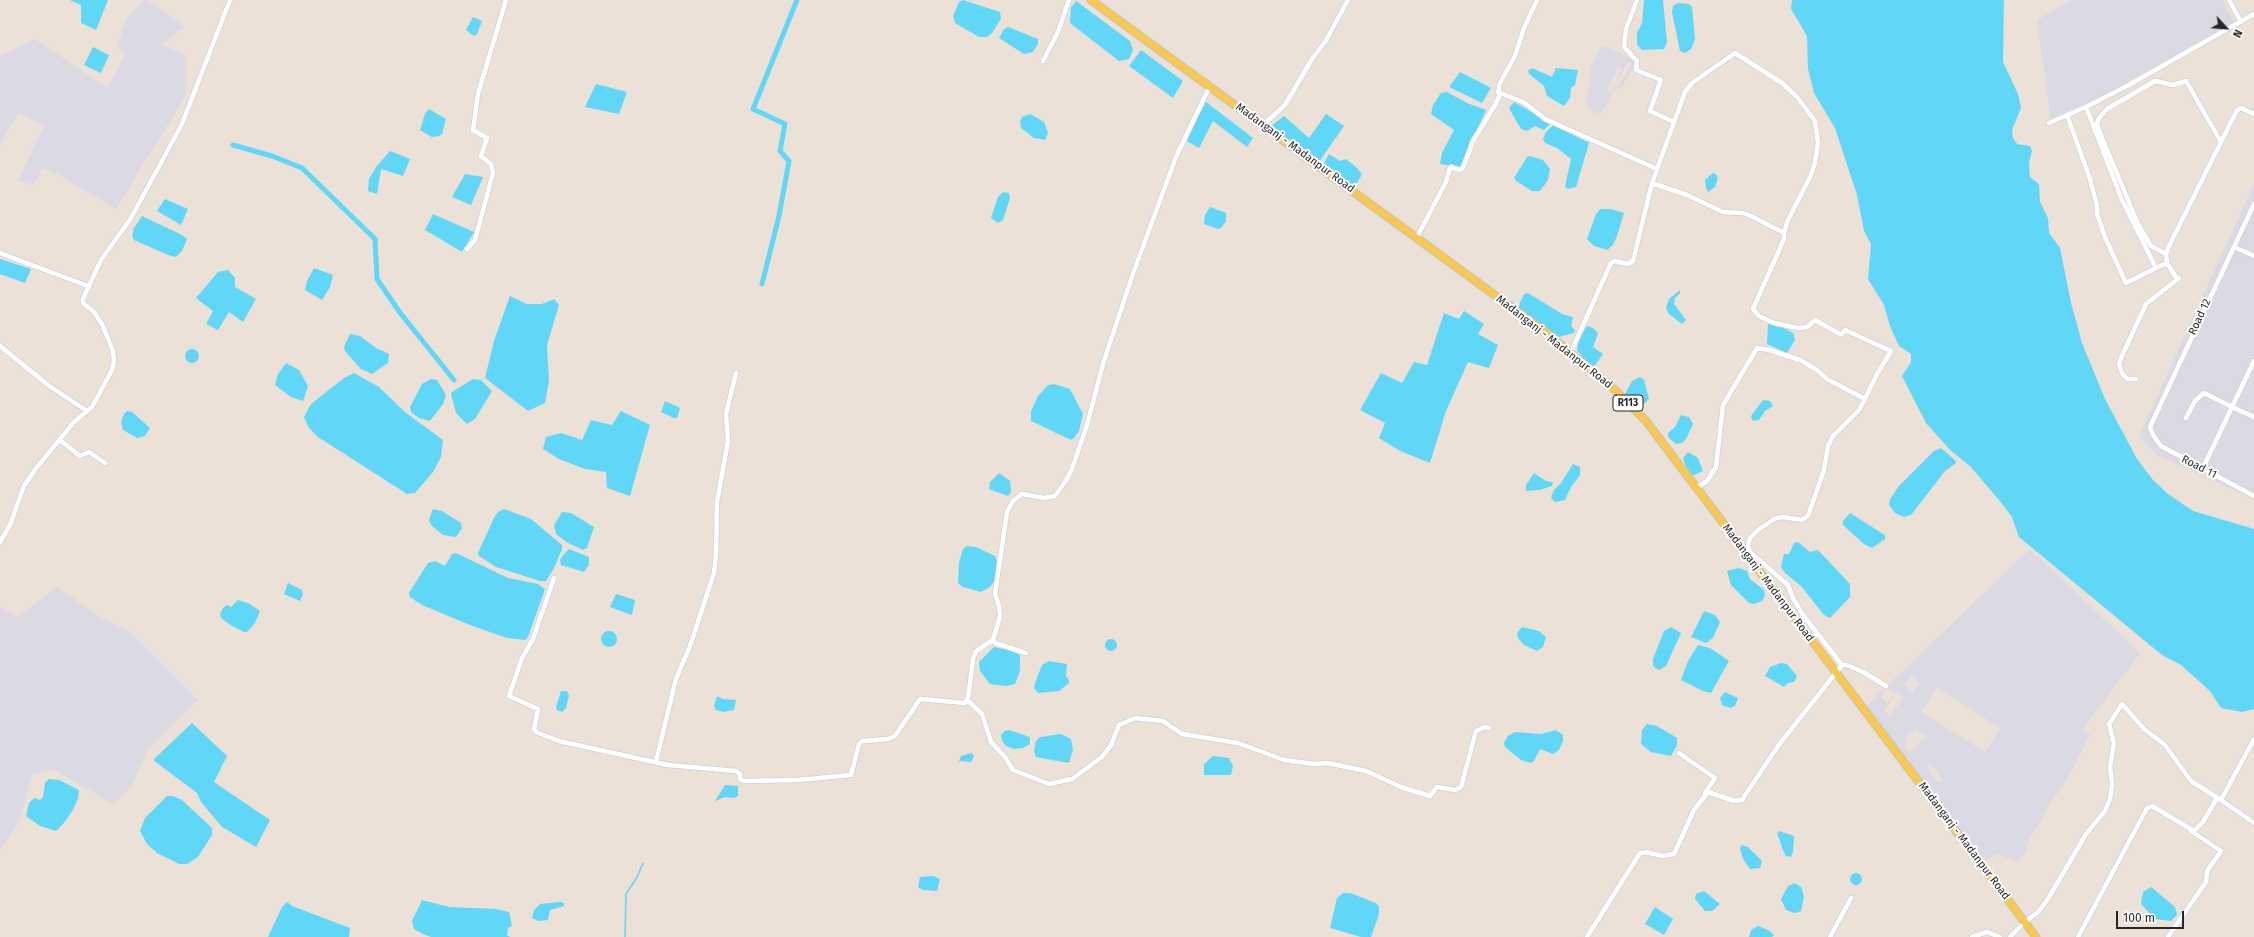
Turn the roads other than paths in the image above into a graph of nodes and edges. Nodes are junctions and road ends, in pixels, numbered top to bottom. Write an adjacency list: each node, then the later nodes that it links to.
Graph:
1 (230, 0): 33 (street)
2 (506, 0): 27 (street)
3 (1069, 0): 11 (street)
4 (1091, 0): 12 (main road, Madanganj - Madanpur Road / R113)
5 (1348, 0): 19 (street)
6 (1537, 0): 13 (street)
7 (1637, 0): 17 (street)
8 (2229, 0): 10 (street)
9 (2254, 14): 10 (street)
10 (2241, 22): 14 (street)
11 (1043, 61)
12 (1209, 88): 19 (main road, Madanganj - Madanpur Road / R113); 52 (street)
13 (1498, 92): 21 (street); 25 (street)
14 (2086, 107): 16 (street); 32 (street)
15 (2254, 114): 20 (street)
16 (2067, 115): 18 (street); 32 (street)
17 (1674, 122): 21 (street); 24 (street)
18 (2049, 123)
19 (1263, 125): 25 (main road, Madanganj - Madanpur Road / R113)
20 (2222, 142): 29 (street); 29 (street)
21 (1657, 168): 22 (street)
22 (1652, 183): 24 (street); 35 (street)
23 (2254, 204): 26 (street, Road 12)
24 (1784, 233): 39 (street)
25 (1417, 237): 35 (main road, Madanganj - Madanpur Road / R113)
26 (2234, 247): 30 (street); 44 (street, Road 12)
27 (468, 249)
28 (0, 253): 33 (street)
29 (2166, 254): 31 (street)
30 (2254, 256)
31 (2167, 263): 32 (street); 38 (street)
32 (2156, 268)
33 (88, 286): 41 (street)
34 (0, 346): 41 (street)
35 (1571, 352): 48 (main road, Madanganj - Madanpur Road / R113)
36 (2254, 361): 40 (street)
37 (736, 373): 61 (street)
38 (2136, 380)
39 (1865, 399): 48 (street); 54 (street)
40 (2232, 407): 42 (street); 43 (street); 47 (street)
41 (87, 412): 45 (street)
42 (2254, 417)
43 (2186, 418)
44 (2150, 430): 47 (street, Road 11)
45 (60, 440): 46 (street); 50 (street)
46 (105, 463)
47 (2203, 468): 49 (street, Road 11)
48 (1697, 487): 55 (main road, Madanganj - Madanpur Road / R113)
49 (2254, 496)
50 (0, 542)
51 (554, 578): 61 (street)
52 (993, 640): 53 (street); 57 (street)
53 (1026, 653)
54 (1842, 665): 55 (street); 56 (street)
55 (1835, 672): 62 (street); 67 (main road, Madanganj - Madanpur Road / R113)
56 (1886, 686)
57 (967, 700): 58 (street); 61 (street)
58 (1489, 728)
59 (2254, 739): 63 (street)
60 (1679, 752): 62 (street)
61 (656, 761)
62 (1705, 793): 68 (street)
63 (2219, 799): 64 (street); 65 (street); 67 (street)
64 (2254, 822)
65 (2191, 830): 74 (street); 75 (street)
66 (1851, 898): 69 (street)
67 (2025, 922): 72 (street); 73 (main road, Madanganj - Madanpur Road / R113)
68 (1587, 937)
69 (1830, 937)
70 (1972, 937): 71 (street)
71 (2000, 937)
72 (2010, 937)
73 (2036, 937)
74 (2078, 937)
75 (2168, 937)

